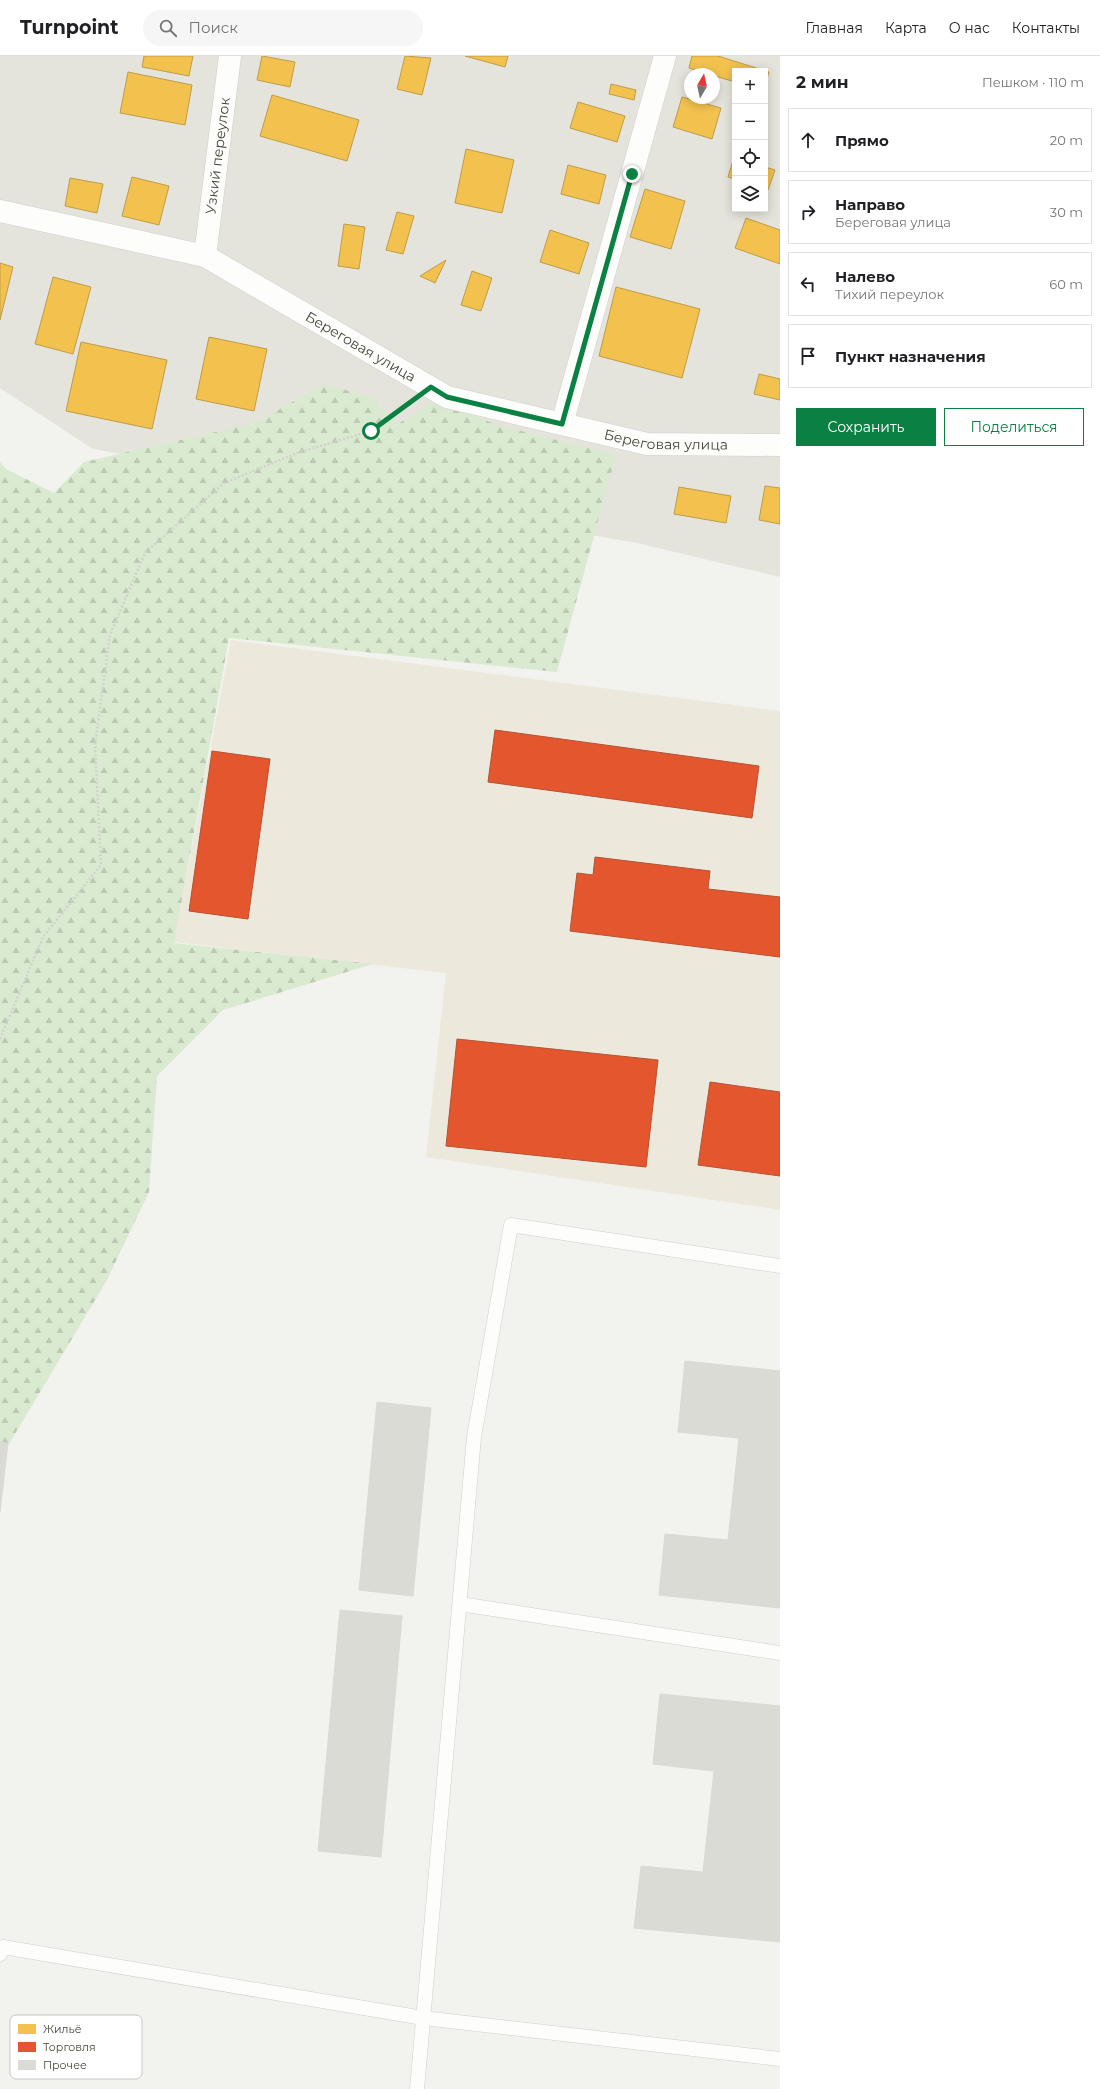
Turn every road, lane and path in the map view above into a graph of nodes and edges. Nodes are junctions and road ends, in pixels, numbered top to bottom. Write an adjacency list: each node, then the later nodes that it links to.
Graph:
1 (230, 56): 4 (street, Узкий переулок)
2 (666, 56): 6 (street)
3 (0, 210): 4 (street, Береговая улица)
4 (205, 256): 5 (street, Береговая улица)
5 (431, 387): 6 (street, Береговая улица); 8 (path)
6 (562, 424): 7 (street, Береговая улица)
7 (780, 445)
8 (0, 1038)
9 (780, 1266): 10 (lane)
10 (460, 1604): 11 (lane); 13 (lane)
11 (780, 1653)
12 (0, 1954): 13 (lane)
13 (423, 2018): 14 (lane); 15 (lane)
14 (780, 2059)
15 (417, 2089)

